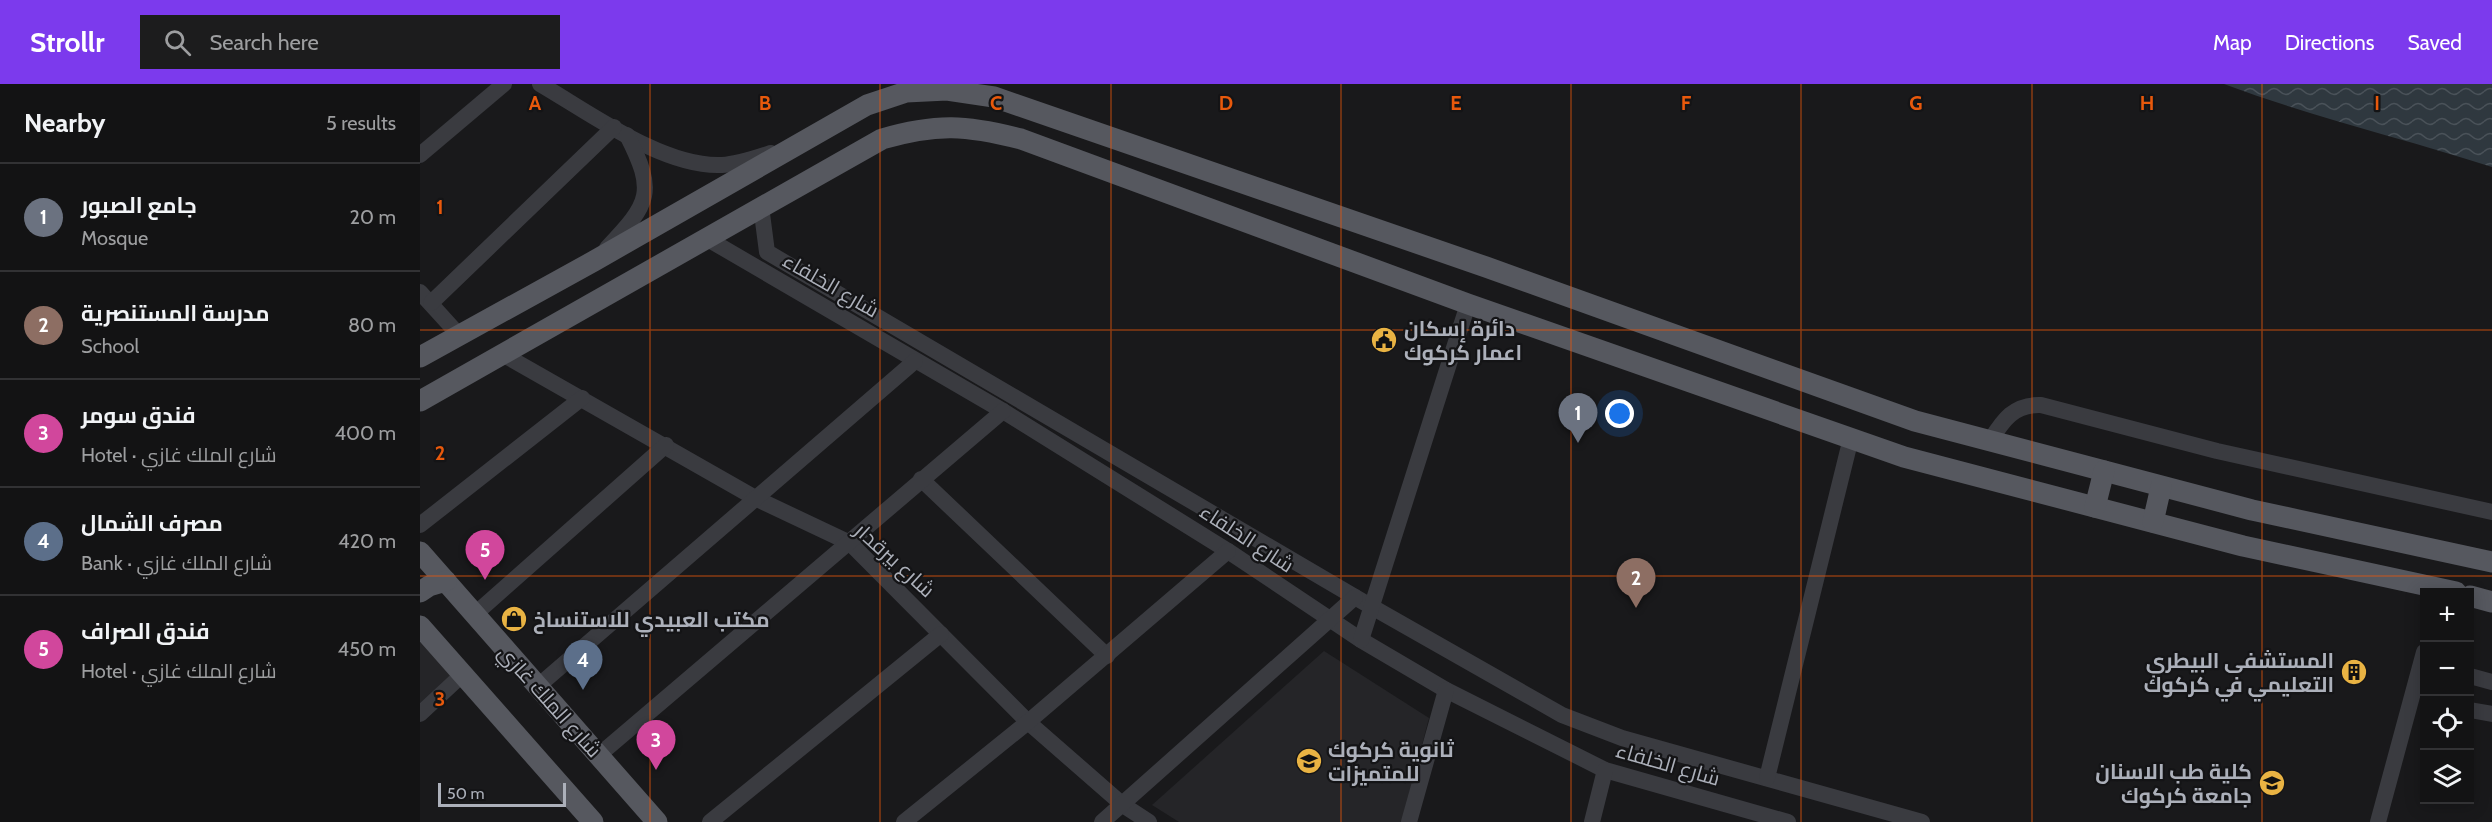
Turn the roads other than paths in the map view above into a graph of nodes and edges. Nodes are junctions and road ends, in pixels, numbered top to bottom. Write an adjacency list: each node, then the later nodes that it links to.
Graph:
1 (504, 84): 6 (street)
2 (540, 84): 3 (street)
3 (621, 131): 4 (street); 10 (street); 11 (street)
4 (797, 144): 5 (main road); 10 (main road)
5 (1151, 151): 7 (main road); 21 (main road)
6 (420, 155)
7 (1140, 182): 8 (main road); 12 (main road)
8 (761, 206): 9 (main road); 38 (street)
9 (705, 238): 14 (main road); 16 (street, شارع الخلفاء)
10 (594, 261): 13 (main road)
11 (425, 298): 13 (street)
12 (1468, 304): 20 (main road); 41 (street)
13 (459, 334): 15 (main road)
14 (504, 355): 17 (street, شارع بيرقدار); 18 (main road)
15 (420, 357)
16 (915, 361): 19 (street, شارع الخلفاء); 26 (street)
17 (582, 398): 22 (street, شارع بيرقدار); 30 (street)
18 (420, 401)
19 (1003, 411): 24 (street); 32 (street, شارع الخلفاء)
20 (1851, 438): 27 (main road); 60 (street)
21 (1990, 441): 23 (main road); 28 (street)
22 (666, 446): 26 (street, شارع بيرقدار); 42 (street)
23 (2104, 471): 25 (main road); 27 (main road)
24 (921, 479): 31 (street); 47 (street)
25 (2161, 486): 29 (main road); 34 (main road)
26 (757, 499): 31 (street, شارع بيرقدار); 52 (street)
27 (2095, 507): 29 (main road)
28 (2492, 512)
29 (2153, 522): 36 (main road)
30 (420, 525)
31 (850, 543): 45 (street, شارع بيرقدار); 58 (street)
32 (1228, 551): 43 (street, شارع الخلفاء); 47 (street)
33 (420, 552): 35 (main road, شارع الملك غازي)
34 (2492, 562)
35 (446, 581): 37 (main road); 42 (main road, شارع الملك غازي)
36 (2432, 588)
37 (420, 592)
38 (1355, 597): 41 (street); 43 (street)
39 (2474, 597): 40 (main road)
40 (2492, 602)
41 (1372, 607): 46 (street); 60 (street)
42 (474, 615): 52 (main road, شارع الملك غازي)
43 (1332, 620): 46 (street, شارع الخلفاء); 61 (street)
44 (420, 626): 49 (main road)
45 (941, 634): 57 (street, شارع بيرقدار); 64 (street)
46 (1361, 640): 53 (street, شارع الخلفاء)
47 (1107, 656): 57 (street)
48 (2420, 667): 72 (street)
49 (463, 674): 55 (street); 62 (main road)
50 (2474, 677): 51 (street)
51 (2492, 682)
52 (537, 687): 58 (main road, شارع الملك غازي)
53 (1446, 690): 59 (street, شارع الخلفاء); 68 (street)
54 (2474, 711): 56 (street)
55 (420, 714)
56 (2492, 714)
57 (1028, 722): 61 (street, شارع بيرقدار); 65 (street)
58 (599, 755): 63 (main road, شارع الملك غازي)
59 (1605, 770): 69 (street); 70 (street, شارع الخلفاء)
60 (1767, 778): 71 (street)
61 (1123, 805): 66 (street); 67 (street, شارع بيرقدار)
62 (593, 822)
63 (657, 822)
64 (710, 822)
65 (904, 822)
66 (1102, 822)
67 (1149, 822)
68 (1409, 822)
69 (1592, 822)
70 (1788, 822)
71 (1922, 822)
72 (2378, 822)

